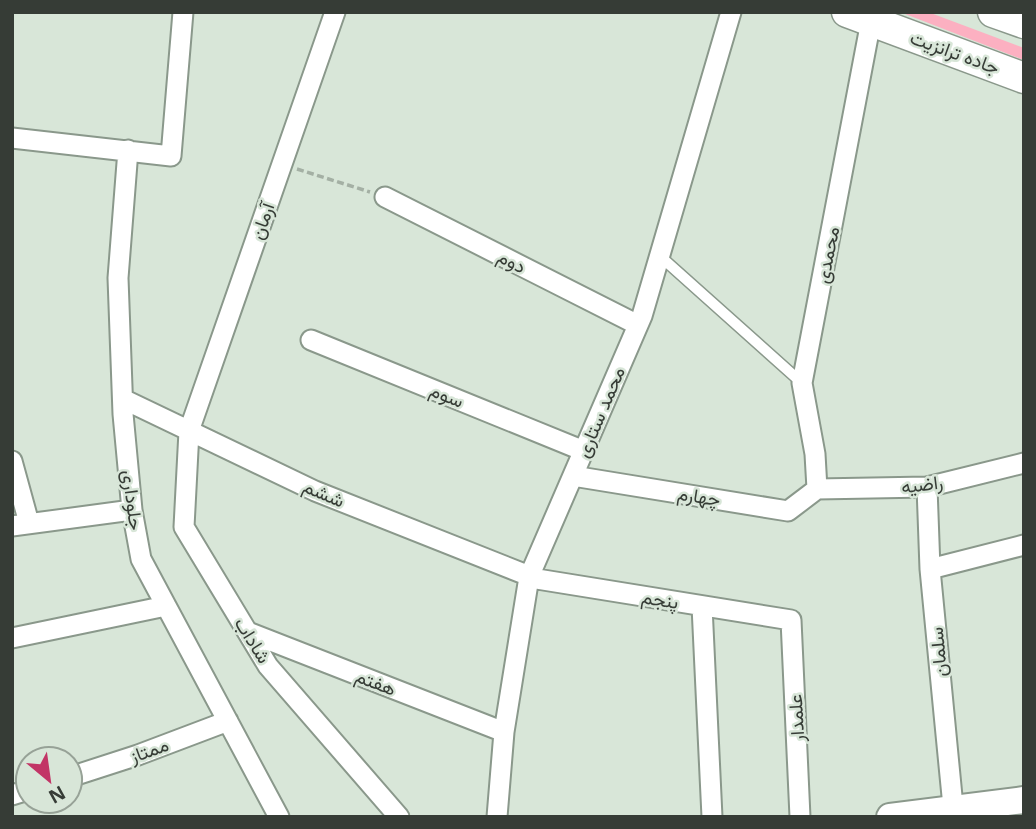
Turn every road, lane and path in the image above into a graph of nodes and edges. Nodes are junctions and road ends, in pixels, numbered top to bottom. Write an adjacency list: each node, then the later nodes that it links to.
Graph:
1 (183, 12): 9 (street)
2 (335, 12): 10 (street, آرمان)
3 (731, 12): 12 (street, محمد ستاری)
4 (993, 12): 6 (main road)
5 (859, 17): 7 (main road, جاده ترانزیت); 15 (street, محمدی)
6 (1024, 23)
7 (1024, 78)
8 (12, 138): 9 (street)
9 (128, 150): 16 (street, جلوداری)
10 (282, 164): 11 (path); 17 (street, آرمان)
11 (385, 197): 13 (street, دوم)
12 (661, 257): 13 (street, محمد ستاری); 15 (lane)
13 (638, 326): 18 (street, محمد ستاری)
14 (311, 340): 18 (street, سوم)
15 (802, 383): 23 (street, محمدی)
16 (123, 399): 17 (street, ششم); 24 (street, جلوداری)
17 (189, 431): 28 (street, ششم); 32 (street, شاداب)
18 (583, 451): 21 (street, محمد ستاری)
19 (12, 461): 25 (street)
20 (1024, 463): 22 (street, راضیه)
21 (573, 476): 23 (street, چهارم); 28 (street, محمد ستاری)
22 (927, 487): 23 (street, راضیه); 27 (street, سلمان)
23 (817, 489)
24 (132, 510): 25 (street); 29 (street, جلوداری)
25 (21, 525)
26 (1024, 545): 27 (street)
27 (930, 569): 38 (street, سلمان)
28 (529, 576): 30 (street, پنجم); 35 (street, محمد ستاری)
29 (166, 606): 33 (street); 34 (street, جلوداری)
30 (702, 606): 31 (street, پنجم); 42 (street)
31 (791, 620): 43 (street, علمدار)
32 (248, 632): 35 (street, هفتم); 40 (street, شاداب)
33 (12, 638)
34 (228, 721): 36 (street, ممتاز); 39 (street, جلوداری)
35 (504, 732): 41 (street, محمد ستاری)
36 (84, 772)
37 (1024, 800): 38 (street)
38 (953, 813): 44 (street)
39 (279, 817)
40 (399, 817)
41 (497, 817)
42 (712, 817)
43 (800, 817)
44 (890, 817)

